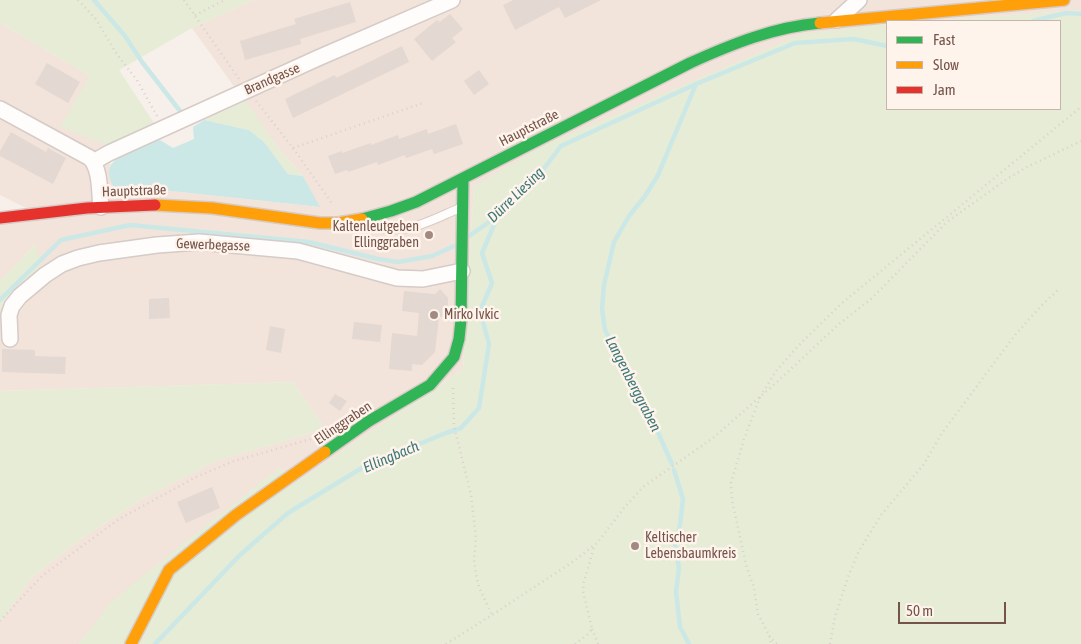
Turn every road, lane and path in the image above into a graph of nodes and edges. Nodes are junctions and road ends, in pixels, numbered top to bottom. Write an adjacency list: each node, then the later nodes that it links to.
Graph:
1 (78, 0): 13 (path)
2 (184, 0): 7 (path)
3 (225, 0): 7 (path)
4 (452, 0): 9 (street, Brandgasse)
5 (859, 0): 8 (street)
6 (1064, 0): 8 (main road, Hauptstraße)
7 (195, 16): 9 (path)
8 (837, 20): 17 (main road, Hauptstraße)
9 (247, 90): 13 (street, Brandgasse); 15 (path)
10 (423, 103): 15 (path)
11 (1081, 107): 21 (path)
12 (0, 110): 16 (street)
13 (164, 128): 16 (street, Brandgasse)
14 (1081, 141): 24 (path)
15 (292, 148): 23 (path)
16 (93, 162): 18 (street)
17 (462, 179): 19 (main road, Ellinggraben); 22 (main road, Hauptstraße)
18 (101, 207): 20 (main road, Hauptstraße); 23 (main road, Hauptstraße)
19 (462, 207): 22 (lane); 25 (main road, Ellinggraben)
20 (0, 218)
21 (944, 219): 24 (path); 29 (path)
22 (358, 220): 23 (main road, Hauptstraße)
23 (346, 222)
24 (948, 222): 29 (path)
25 (462, 270): 27 (street, Gewerbegasse); 28 (main road, Ellinggraben)
26 (1060, 288): 42 (path)
27 (10, 339)
28 (447, 367): 32 (path); 36 (main road, Ellinggraben)
29 (761, 395): 31 (path); 35 (path)
30 (318, 436): 33 (path)
31 (596, 544): 32 (path); 34 (path)
32 (492, 615): 37 (path)
33 (0, 621)
34 (592, 629): 38 (path); 39 (path)
35 (769, 635): 40 (path); 41 (path)
36 (132, 644)
37 (446, 644)
38 (575, 644)
39 (598, 644)
40 (771, 644)
41 (777, 644)
42 (830, 644)

